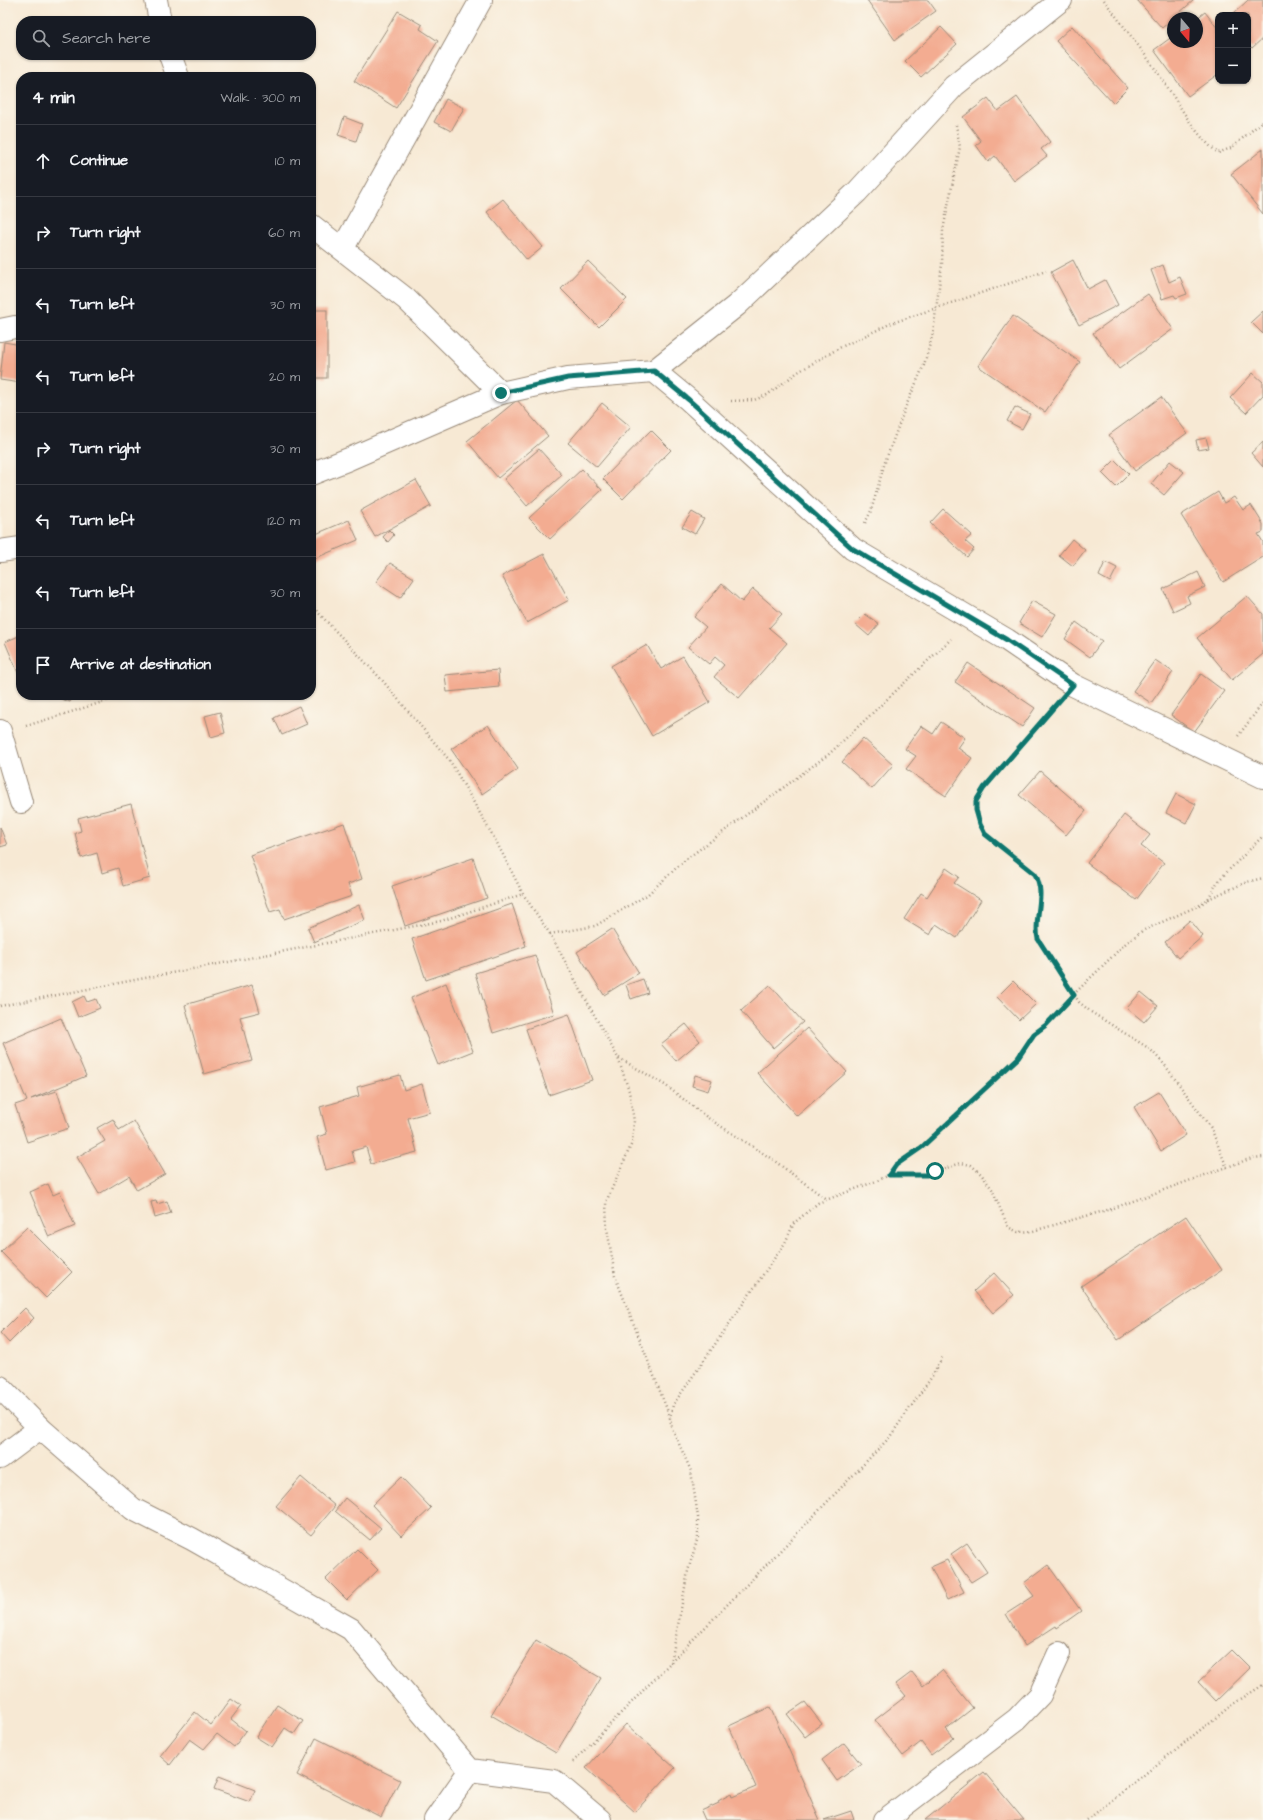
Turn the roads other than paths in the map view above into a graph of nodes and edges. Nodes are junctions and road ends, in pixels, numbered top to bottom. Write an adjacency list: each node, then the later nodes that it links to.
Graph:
1 (156, 0): 4 (street)
2 (481, 0): 8 (street)
3 (1061, 0): 9 (street)
4 (159, 16)
5 (172, 60): 6 (street)
6 (176, 72)
7 (316, 229): 8 (street)
8 (343, 248): 10 (street)
9 (654, 371): 10 (street); 15 (street)
10 (501, 393): 11 (street)
11 (316, 472)
12 (16, 549): 13 (street)
13 (0, 551)
14 (0, 732): 16 (street)
15 (1263, 777)
16 (21, 802)
17 (0, 1387): 18 (street)
18 (40, 1428): 19 (street); 21 (street)
19 (0, 1458)
20 (1059, 1653): 24 (street)
21 (470, 1770): 22 (street); 23 (street)
22 (435, 1820)
23 (600, 1820)
24 (885, 1820)

